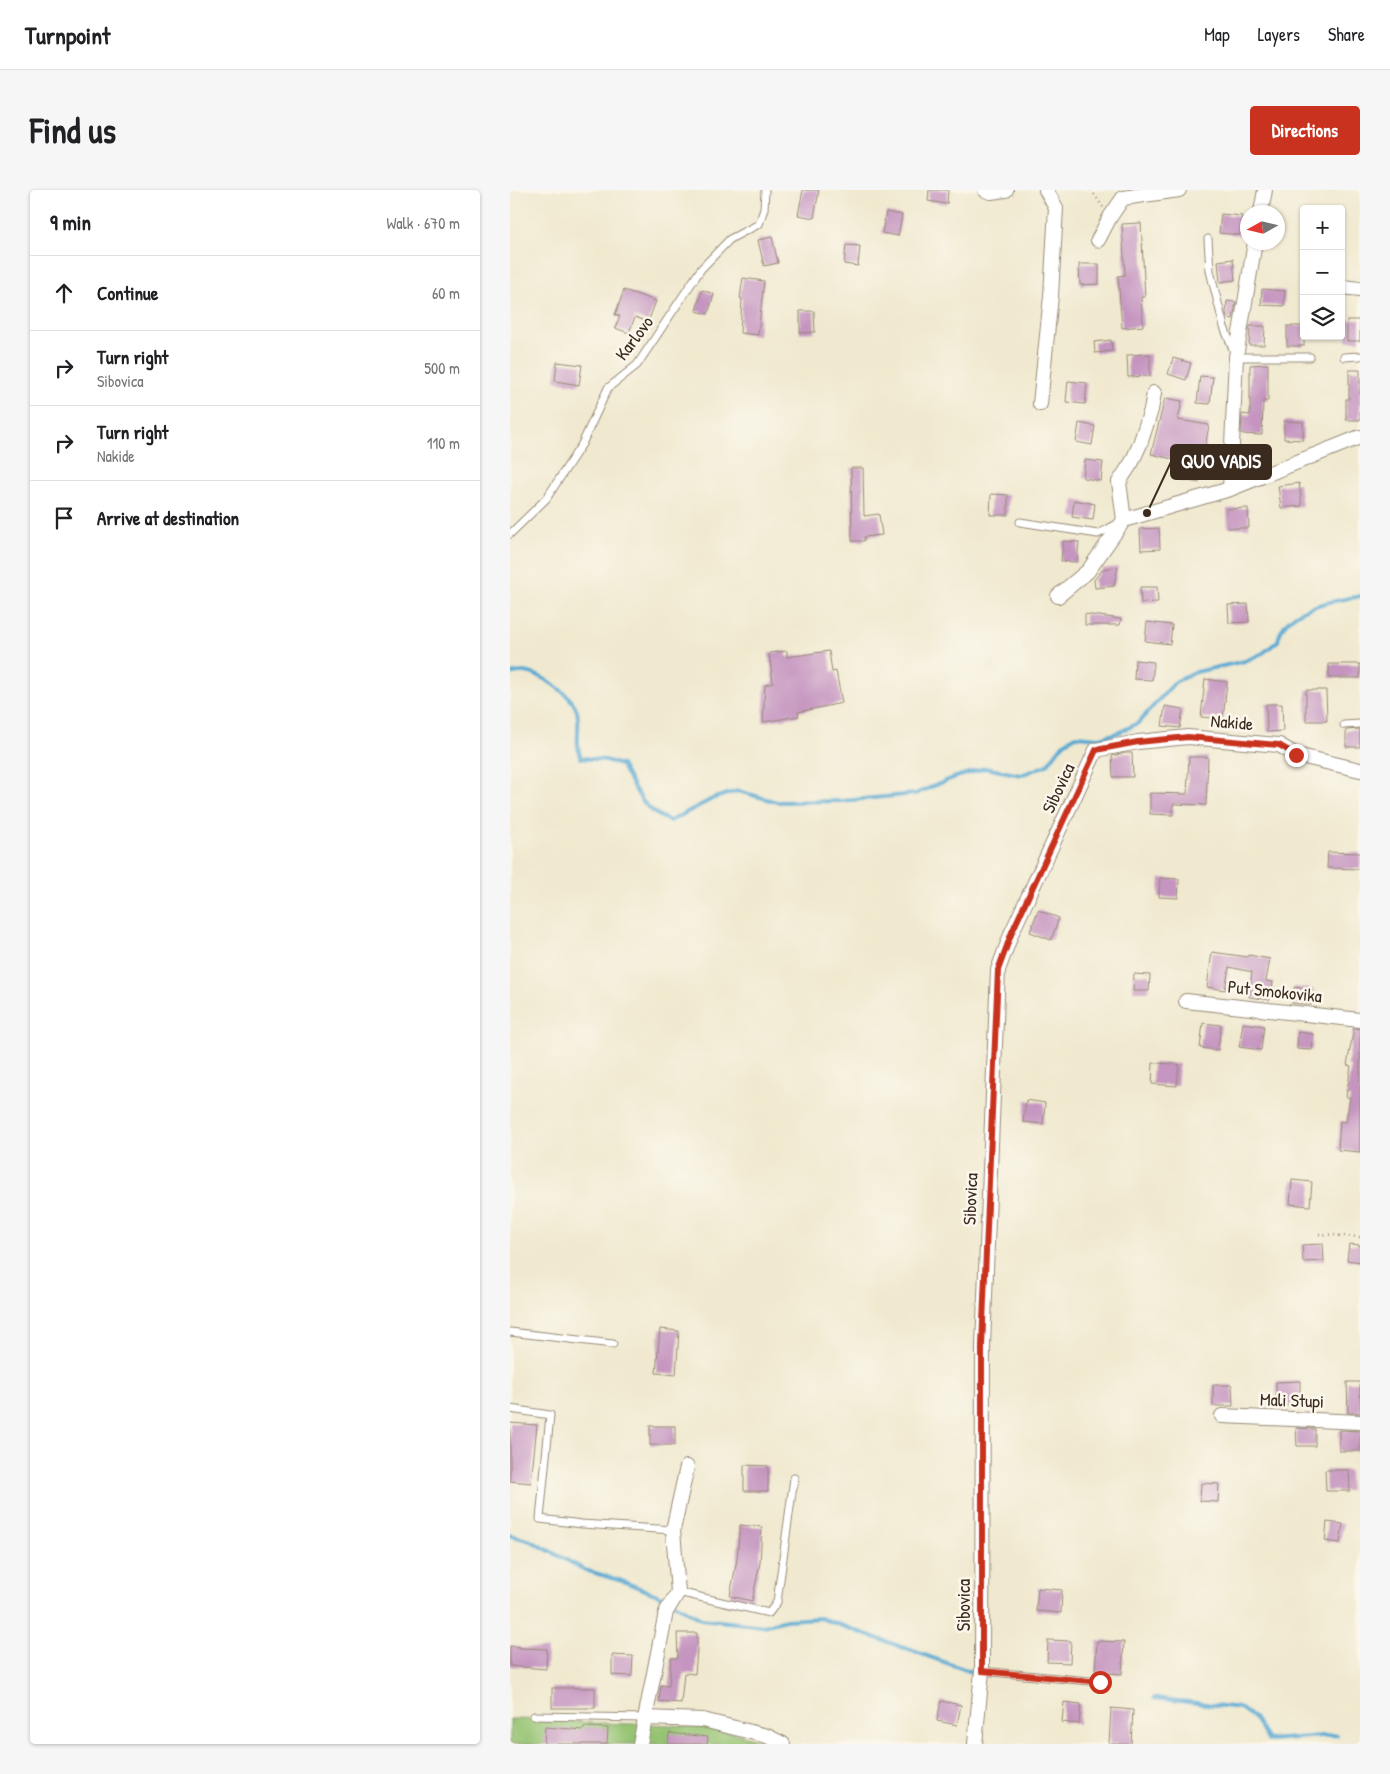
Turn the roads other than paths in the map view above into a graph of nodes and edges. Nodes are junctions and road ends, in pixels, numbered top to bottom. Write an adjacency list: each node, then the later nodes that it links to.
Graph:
1 (765, 190): 23 (lane, Karlovo)
2 (985, 190): 3 (street)
3 (1006, 190)
4 (1046, 190): 18 (street)
5 (1179, 190): 9 (street)
6 (1265, 190): 7 (street)
7 (1262, 205)
8 (1208, 239): 14 (lane)
9 (1098, 240)
10 (1254, 250): 14 (street)
11 (1345, 288): 12 (street)
12 (1360, 290)
13 (1360, 356): 16 (lane)
14 (1236, 357): 15 (lane); 20 (street)
15 (1310, 357)
16 (1344, 357)
17 (1154, 393): 21 (street)
18 (1040, 404)
19 (1360, 437): 20 (street)
20 (1230, 489): 21 (street)
21 (1124, 520): 22 (lane); 24 (street)
22 (1020, 522)
23 (510, 534)
24 (1058, 596)
25 (1360, 724): 26 (lane)
26 (1344, 725)
27 (1096, 750): 28 (street, Nakide); 40 (street, Sibovica)
28 (1360, 770)
29 (1186, 1001): 30 (street, Put Smokovika)
30 (1360, 1020)
31 (510, 1332): 32 (lane)
32 (613, 1344)
33 (510, 1410): 38 (lane)
34 (1222, 1416): 35 (street, Mali Stupi)
35 (1360, 1422)
36 (687, 1467): 38 (street)
37 (794, 1478): 39 (lane)
38 (673, 1530): 39 (street)
39 (678, 1592): 43 (street)
40 (982, 1671): 41 (lane); 47 (street, Sibovica)
41 (1100, 1682)
42 (534, 1716): 43 (lane)
43 (646, 1718): 44 (street); 45 (street)
44 (767, 1740): 46 (street)
45 (640, 1744)
46 (783, 1744)
47 (975, 1744)

